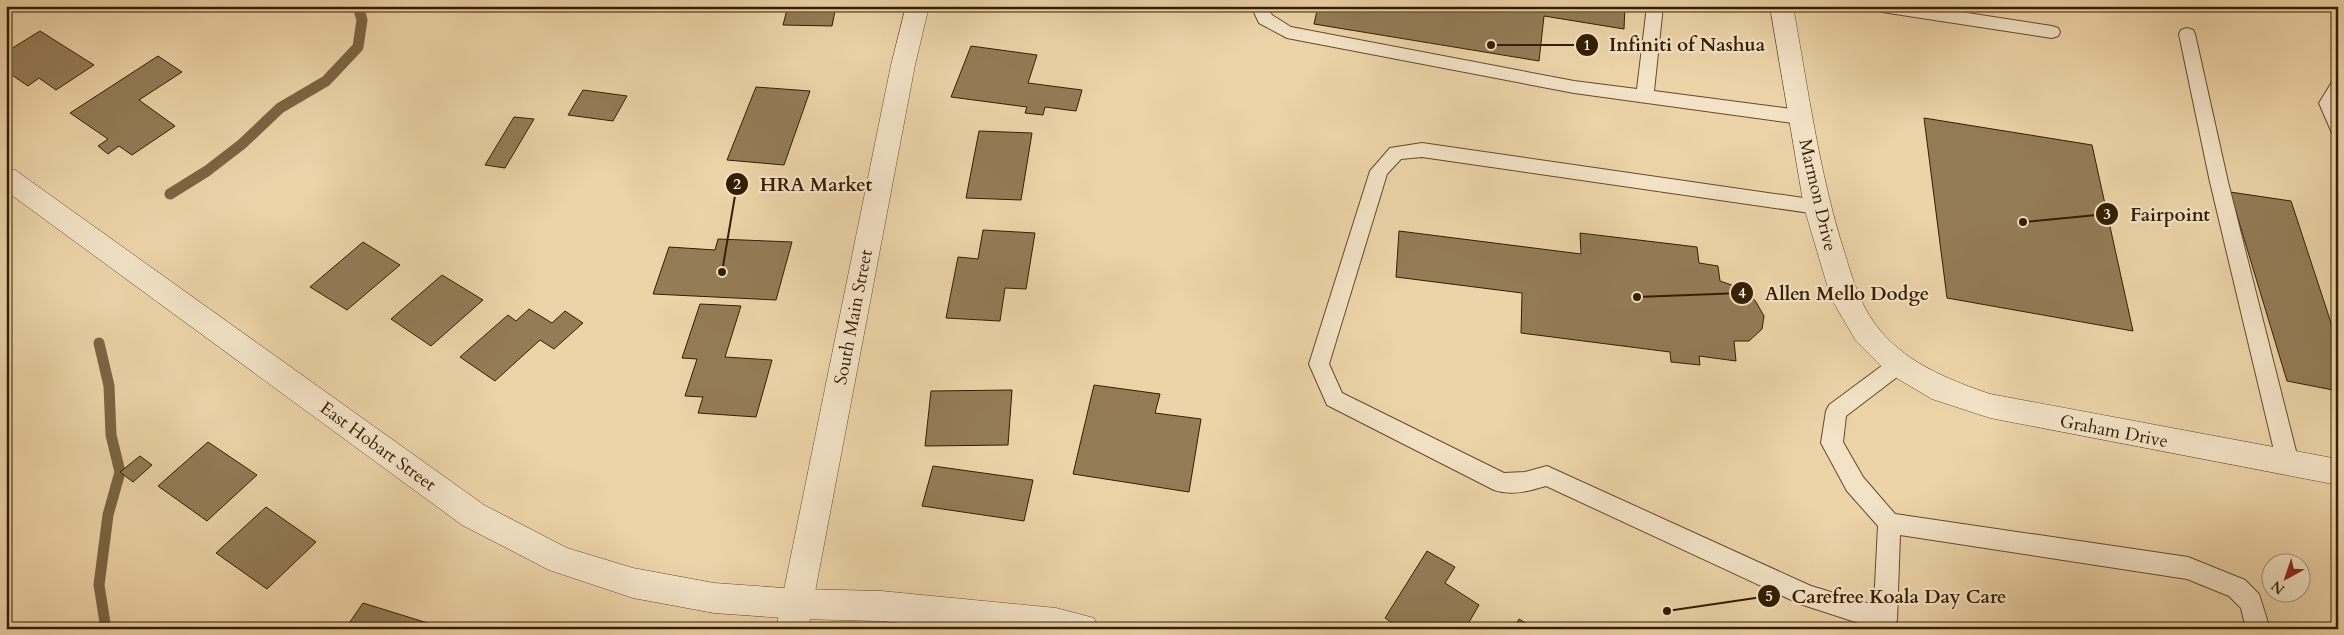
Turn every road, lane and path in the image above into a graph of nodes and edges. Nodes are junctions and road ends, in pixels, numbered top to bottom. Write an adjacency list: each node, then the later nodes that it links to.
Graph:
1 (918, 6): 18 (street, South Main Street)
2 (1259, 6): 9 (lane)
3 (1655, 6): 9 (lane)
4 (1781, 6): 10 (street, Marmon Drive)
5 (1882, 6): 6 (lane)
6 (2052, 32)
7 (2187, 34): 15 (lane)
8 (2338, 87): 11 (lane)
9 (1645, 96): 10 (lane)
10 (1800, 117): 13 (street, Marmon Drive)
11 (2338, 128)
12 (6, 177): 18 (street, East Hobart Street)
13 (1817, 207): 14 (street, Marmon Drive); 19 (lane)
14 (1898, 365): 15 (street, Graham Drive); 17 (lane)
15 (2288, 463): 16 (street, Graham Drive)
16 (2338, 472)
17 (1889, 523): 19 (lane); 21 (lane)
18 (795, 616): 20 (street, East Hobart Street)
19 (1887, 624)
20 (1083, 629)
21 (2258, 629)

